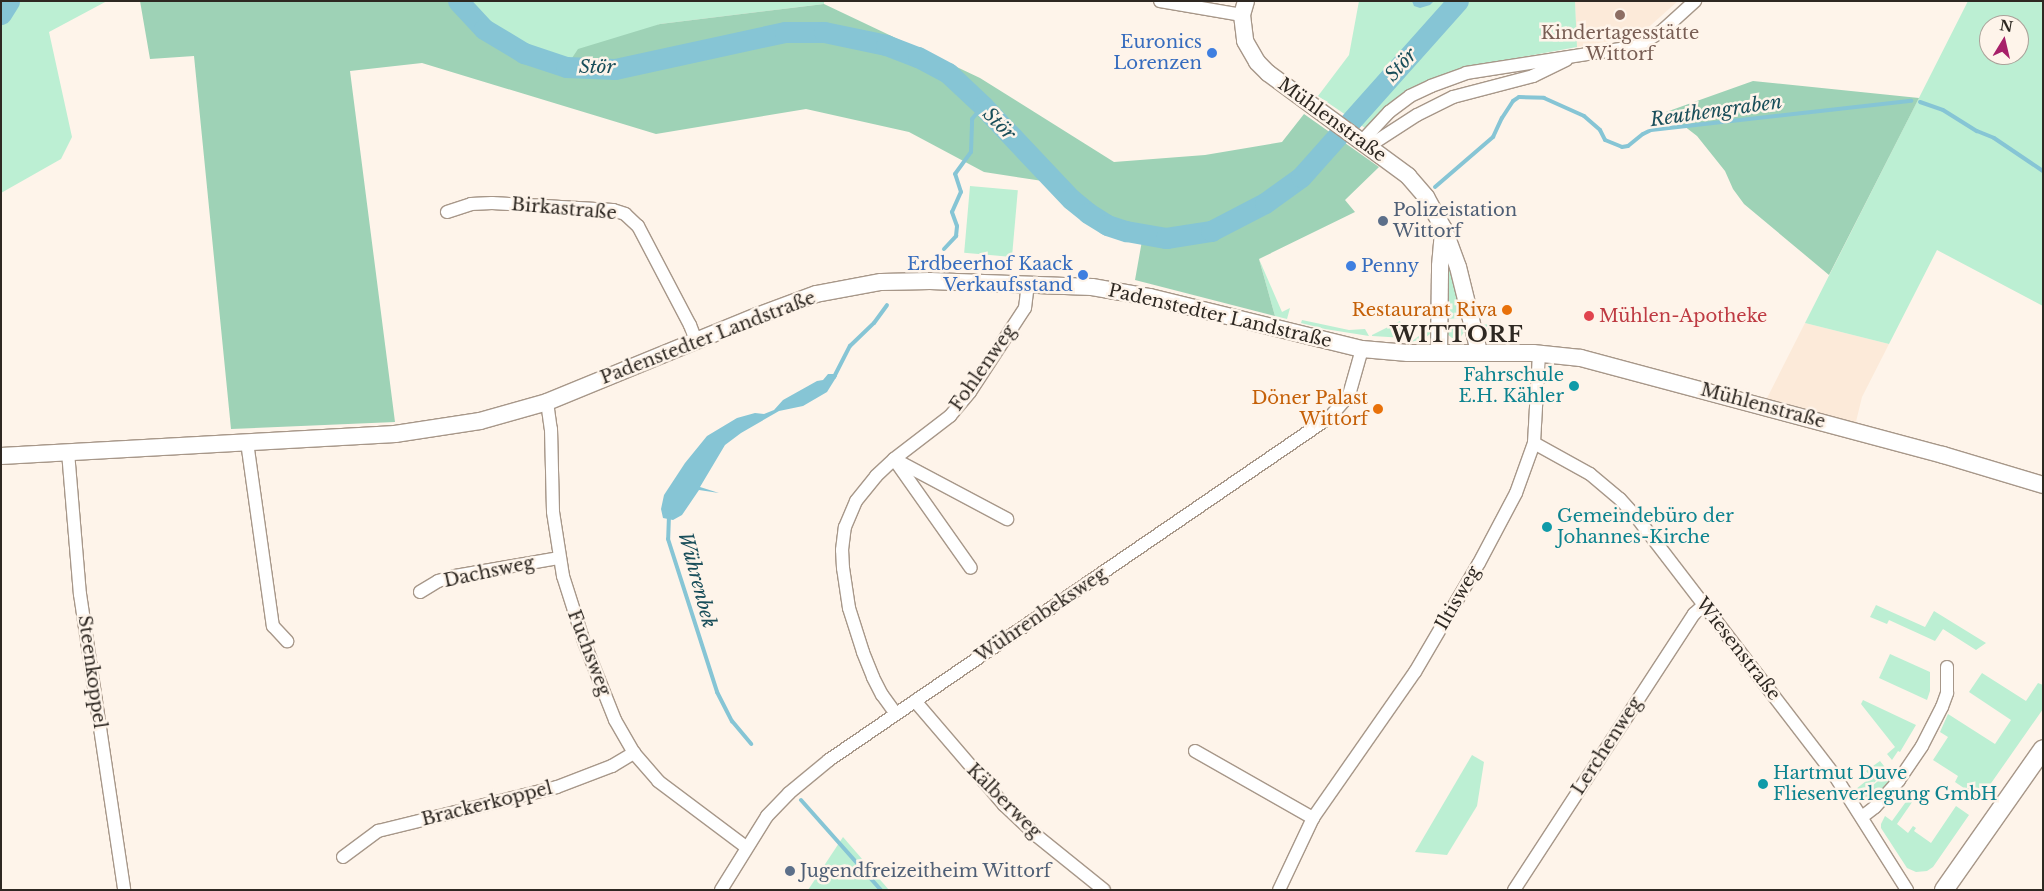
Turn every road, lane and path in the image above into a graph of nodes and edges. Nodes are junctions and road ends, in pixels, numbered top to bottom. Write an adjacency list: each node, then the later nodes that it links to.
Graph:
1 (1160, 1): 3 (street)
2 (1695, 1): 4 (street)
3 (1244, 8): 5 (street, Mühlenstraße)
4 (1569, 59): 5 (street); 5 (street)
5 (1362, 141): 7 (street, Mühlenstraße)
6 (447, 212): 9 (street, Birkastraße)
7 (1444, 229): 11 (street, Mühlenstraße); 12 (street)
8 (1028, 284): 9 (street, Padenstedter Landstraße); 10 (street, Padenstedter Landstraße); 19 (street, Fohlenweg)
9 (696, 341): 14 (street, Padenstedter Landstraße)
10 (1362, 349): 12 (street, Padenstedter Landstraße); 28 (street, Wührenbeksweg)
11 (1479, 352): 12 (street, Mühlenstraße); 13 (street, Mühlenstraße)
12 (1439, 353)
13 (1539, 353): 16 (street, Iltisweg); 20 (street, Mühlenstraße)
14 (547, 402): 15 (street, Padenstedter Landstraße); 22 (street, Fuchsweg)
15 (247, 442): 17 (street, Padenstedter Landstraße); 26 (street)
16 (1534, 443): 25 (street, Wiesenstraße); 34 (street, Iltisweg)
17 (68, 452): 18 (street, Padenstedter Landstraße); 37 (street, Steenkoppel)
18 (1, 456)
19 (894, 458): 21 (street); 23 (street); 29 (street, Fohlenweg)
20 (2043, 485)
21 (1007, 519)
22 (559, 558): 24 (street, Dachsweg); 32 (street, Fuchsweg)
23 (971, 568)
24 (420, 592)
25 (1704, 605): 33 (street, Wiesenstraße); 41 (street, Lerchenweg)
26 (286, 641)
27 (1947, 667): 33 (street)
28 (914, 701): 29 (street, Wührenbeksweg); 39 (street, Kälberweg)
29 (896, 714): 35 (street, Wührenbeksweg)
30 (2043, 749): 43 (main road)
31 (1195, 751): 34 (street)
32 (634, 753): 35 (street, Fuchsweg); 36 (street, Brackerkoppel)
33 (1862, 817): 42 (street, Wiesenstraße)
34 (1313, 818): 40 (street, Iltisweg)
35 (746, 847): 38 (street, Wührenbeksweg)
36 (343, 857)
37 (124, 890)
38 (721, 890)
39 (1104, 890)
40 (1279, 890)
41 (1514, 890)
42 (1907, 890)
43 (1944, 890)

